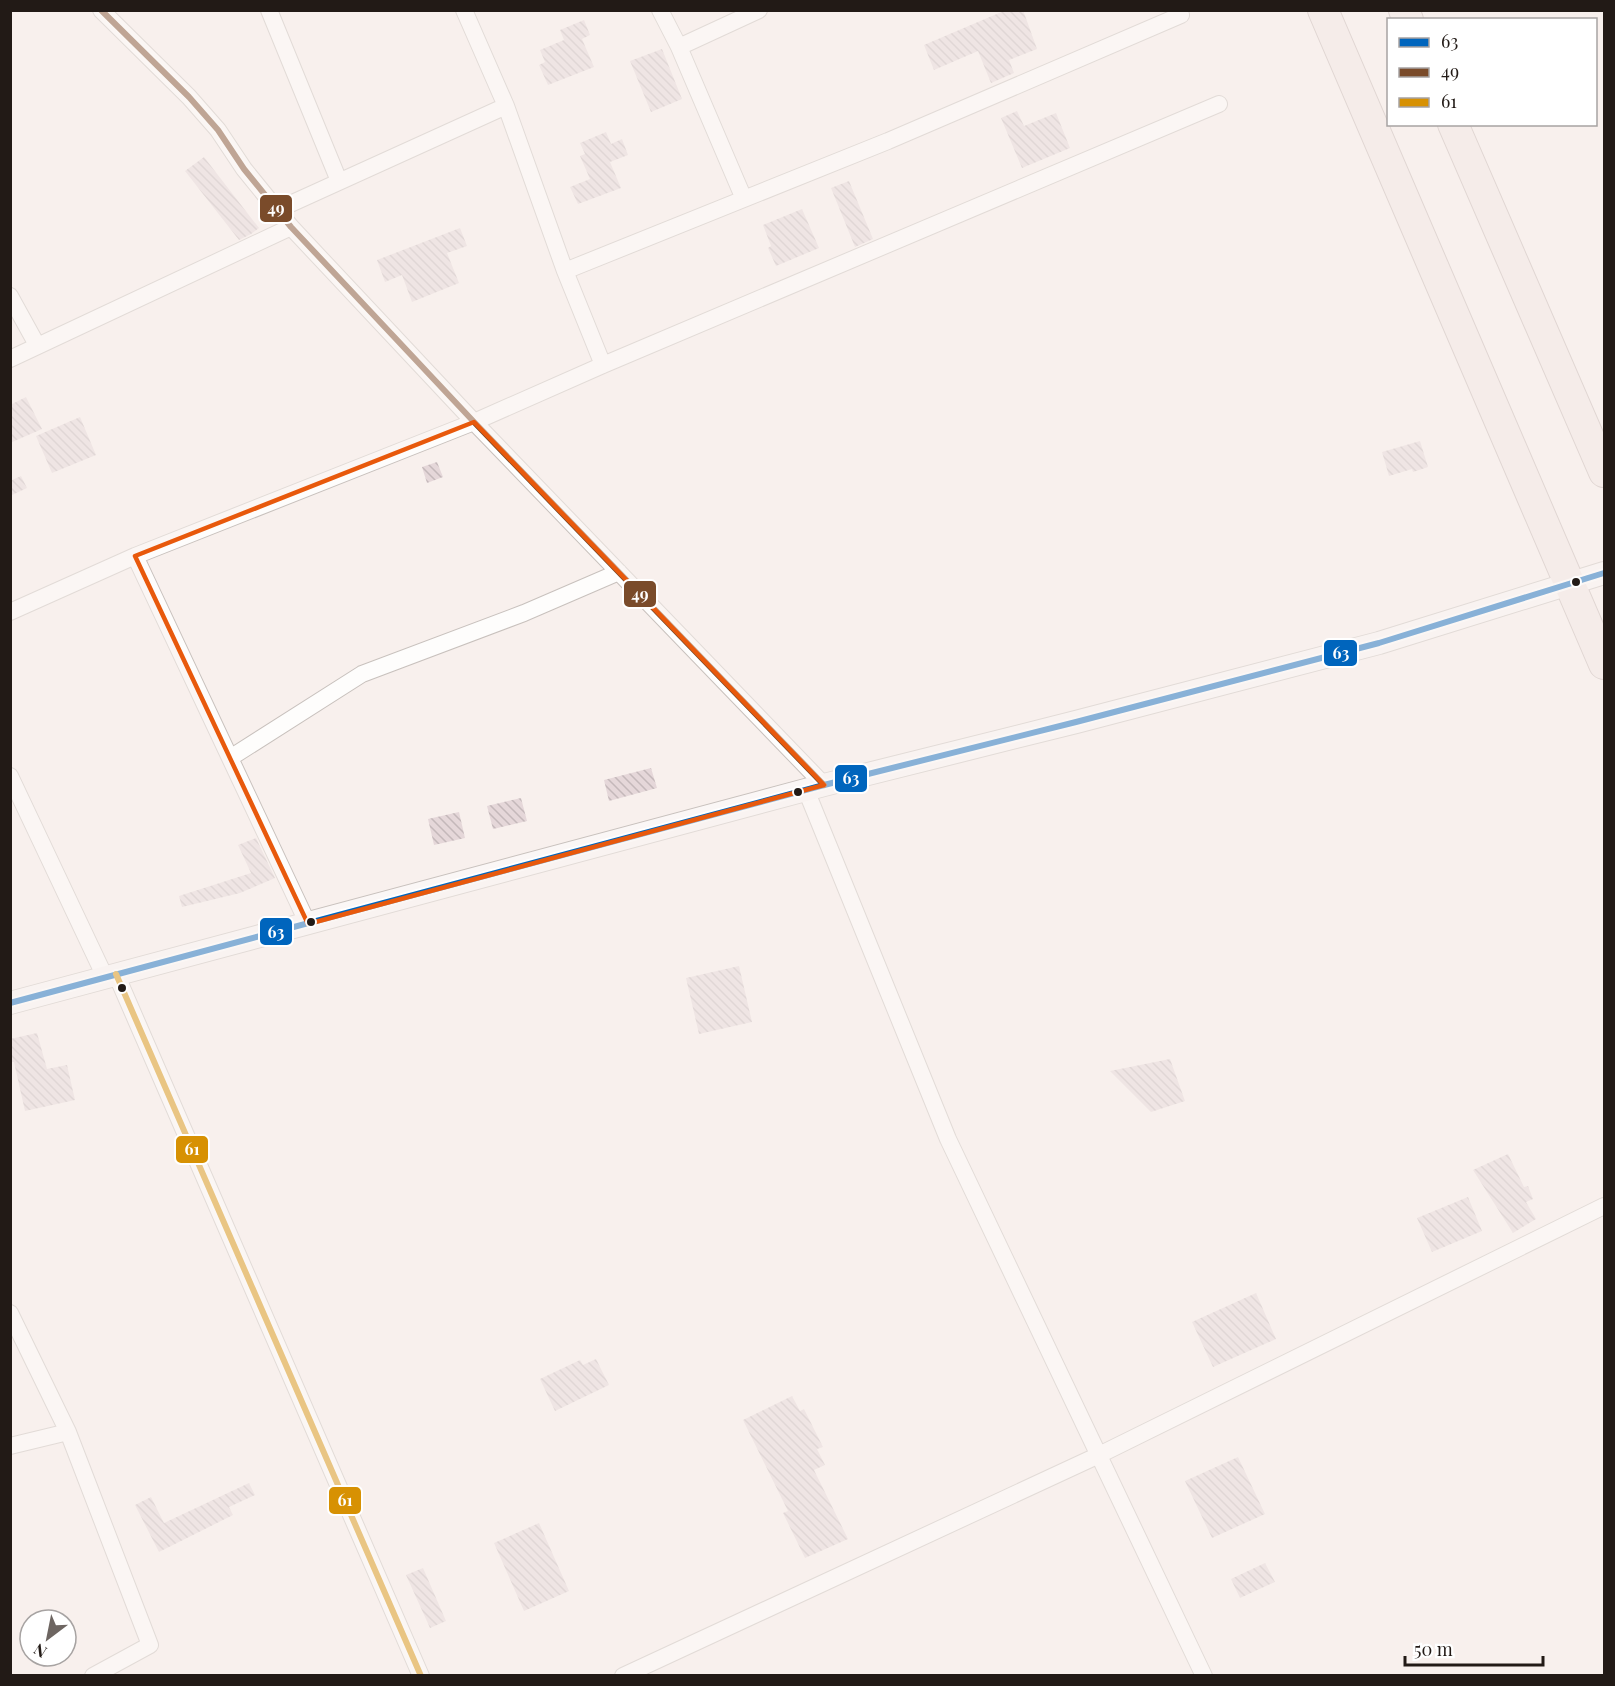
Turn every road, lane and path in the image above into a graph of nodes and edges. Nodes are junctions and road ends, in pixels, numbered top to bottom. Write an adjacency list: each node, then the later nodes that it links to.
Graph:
1 (101, 10): 14 (street)
2 (269, 10): 12 (street)
3 (464, 10): 10 (street)
4 (660, 10): 8 (street)
5 (759, 10): 8 (street)
6 (1323, 10): 26 (highway)
7 (1185, 12): 13 (street)
8 (679, 47): 13 (street)
9 (1219, 104): 20 (street)
10 (506, 106): 12 (street); 16 (street)
11 (1454, 126): 22 (highway)
12 (339, 181): 14 (street)
13 (744, 199): 16 (street)
14 (277, 210): 15 (street)
15 (291, 227): 18 (street); 21 (street)
16 (565, 271): 20 (street)
17 (10, 296): 18 (street)
18 (38, 345): 19 (street)
19 (10, 359)
20 (603, 365): 21 (street)
21 (474, 422): 23 (street); 24 (street)
22 (1605, 472)
23 (135, 556): 27 (street); 29 (street)
24 (620, 572): 29 (street); 31 (street)
25 (1605, 573): 26 (street)
26 (1570, 584): 28 (highway); 31 (street)
27 (10, 612)
28 (1605, 664)
29 (230, 758): 32 (street)
30 (10, 776): 33 (street)
31 (815, 787): 32 (street); 39 (street)
32 (308, 924): 33 (street)
33 (111, 976): 34 (street); 41 (street)
34 (10, 1003)
35 (1605, 1206): 39 (street)
36 (10, 1313): 37 (street)
37 (68, 1432): 38 (street); 40 (street)
38 (10, 1446)
39 (1099, 1455): 42 (street); 43 (street)
40 (93, 1676)
41 (421, 1676)
42 (623, 1676)
43 (1204, 1676)

